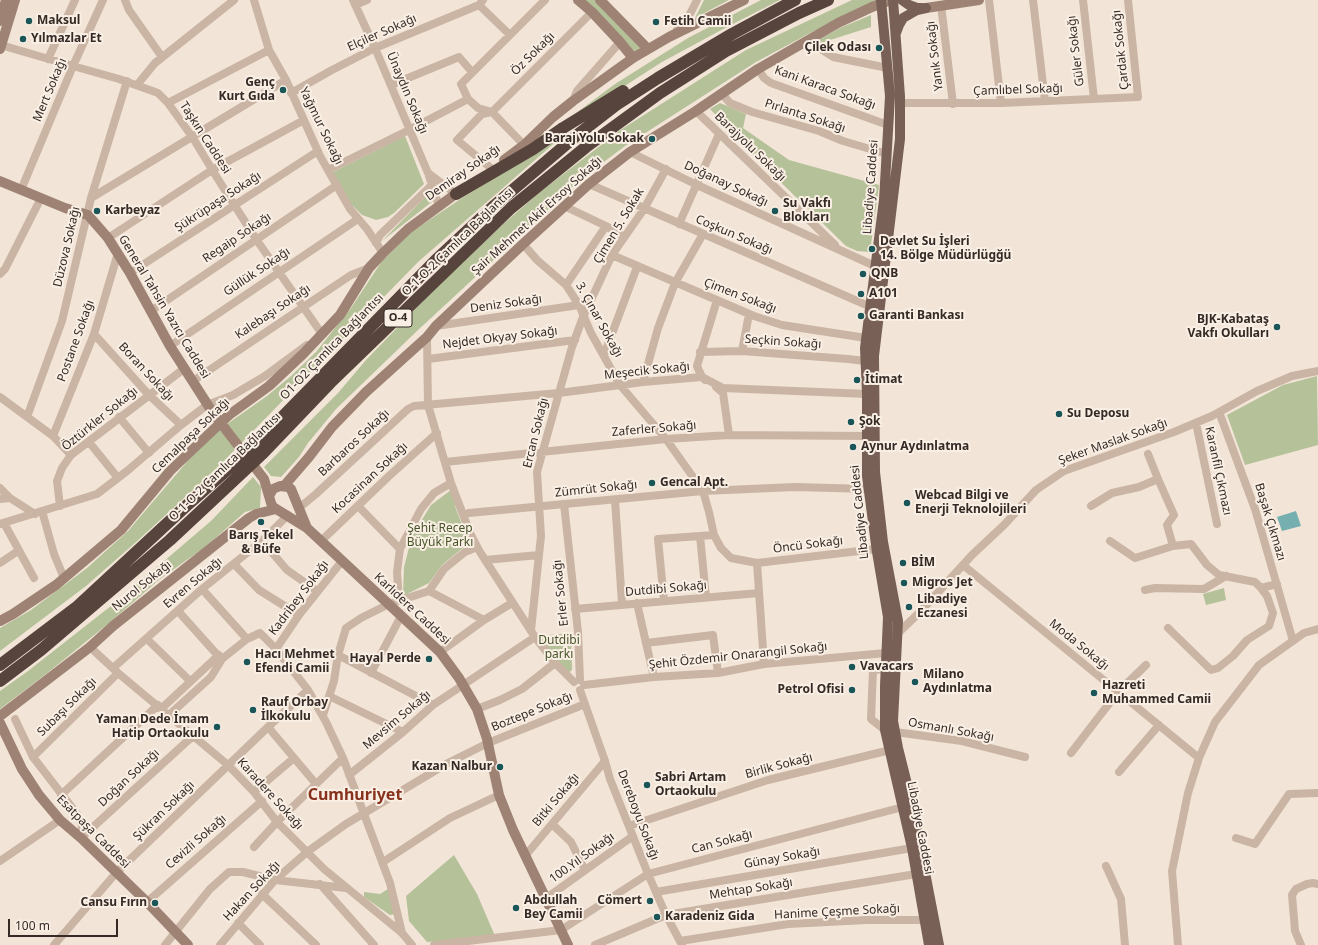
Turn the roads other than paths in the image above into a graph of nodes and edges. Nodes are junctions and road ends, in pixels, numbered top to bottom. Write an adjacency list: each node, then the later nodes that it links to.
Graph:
1 (6, 0): 29 (main road)
2 (15, 0): 35 (main road)
3 (103, 0): 42 (street, Mert Sokağı)
4 (125, 0): 39 (street)
5 (234, 0): 39 (street)
6 (254, 0): 38 (street, Yağmur Sokağı)
7 (367, 0): 25 (street)
8 (545, 0): 30 (street)
9 (578, 0): 28 (main road)
10 (600, 0): 37 (main road)
11 (744, 0): 31 (main road, Demiray Sokağı)
12 (794, 0): 83 (highway); 241 (highway, O1-O2 Çamlıca Bağlantısı / O-4)
13 (828, 0): 247 (highway, O-1-O-2 Çamlıca Bağlantısı / O-4)
14 (881, 0): 43 (main road, Libadiye Caddesi)
15 (892, 0): 32 (main road, Şair Mehmet Akif Ersoy Sokağı); 33 (main road, Libadiye Caddesi)
16 (979, 0): 26 (main road)
17 (989, 0): 56 (street)
18 (1034, 0): 57 (street)
19 (1083, 0): 54 (street, Güler Sokağı)
20 (1128, 0): 52 (street, Çardak Sokağı)
21 (71, 1): 41 (street)
22 (694, 1): 31 (street)
23 (481, 2): 30 (street); 36 (street, Elçiler Sokağı)
24 (905, 2): 27 (main road)
25 (354, 3): 36 (street, Ünaydın Sokağı)
26 (941, 6): 27 (main road); 60 (street, Yanık Sokağı)
27 (926, 8): 33 (main road)
28 (592, 12): 34 (main road); 62 (street, Öz Sokağı)
29 (0, 21)
30 (510, 36): 45 (street)
31 (669, 36): 37 (main road, Demiray Sokağı)
32 (816, 36): 43 (street); 44 (main road, Şair Mehmet Akif Ersoy Sokağı)
33 (896, 41): 59 (main road, Libadiye Caddesi)
34 (620, 42): 40 (main road); 55 (street)
35 (1, 47): 41 (street, Taşkın Caddesi)
36 (375, 48): 49 (street, Ünaydın Sokağı); 50 (street, Elçiler Sokağı)
37 (648, 49): 40 (main road, Demiray Sokağı)
38 (269, 50): 46 (street, Yağmur Sokağı); 58 (street)
39 (162, 56): 48 (street)
40 (633, 58): 55 (main road, Demiray Sokağı)
41 (48, 59): 42 (street, Taşkın Caddesi)
42 (72, 66): 47 (street, Taşkın Caddesi); 82 (street, Mert Sokağı)
43 (888, 68): 64 (main road, Libadiye Caddesi)
44 (758, 69): 51 (main road, Şair Mehmet Akif Ersoy Sokağı); 64 (street, Kani Karaca Sokağı)
45 (472, 72): 49 (street); 53 (street)
46 (286, 80): 50 (street, Yağmur Sokağı); 67 (street)
47 (127, 82): 48 (street, Taşkın Caddesi); 85 (street, Düzova Sokağı)
48 (137, 85): 58 (street, Taşkın Caddesi)
49 (391, 85): 65 (street, Ünaydın Sokağı)
50 (291, 93): 63 (street, Yağmur Sokağı)
51 (721, 93): 61 (main road, Şair Mehmet Akif Ersoy Sokağı); 71 (street, Pırlanta Sokağı)
52 (1138, 97): 54 (street, Çamlıbel Sokağı)
53 (468, 99): 62 (street); 65 (street)
54 (1094, 99): 57 (street, Çamlıbel Sokağı)
55 (573, 101): 68 (main road, Demiray Sokağı)
56 (1001, 102): 57 (street, Çamlıbel Sokağı); 60 (street, Çamlıbel Sokağı)
57 (1045, 102)
58 (168, 103): 67 (street, Taşkın Caddesi)
59 (900, 103): 60 (street, Çamlıbel Sokağı); 190 (main road, Libadiye Caddesi)
60 (953, 104)
61 (696, 111): 66 (street, Barajyolu Sokağı); 70 (main road, Şair Mehmet Akif Ersoy Sokağı)
62 (492, 112): 68 (street); 72 (street, Öz Sokağı)
63 (304, 120): 69 (street, Yağmur Sokağı); 74 (street)
64 (888, 124): 71 (main road, Libadiye Caddesi)
65 (409, 130): 75 (street); 76 (street, Ünaydın Sokağı)
66 (719, 134): 79 (street); 100 (street, Barajyolu Sokağı)
67 (193, 138): 74 (street, Taşkın Caddesi); 85 (street)
68 (524, 145): 72 (main road, Demiray Sokağı)
69 (318, 152): 75 (street, Yağmur Sokağı); 86 (street, Şükrüpaşa Sokağı)
70 (630, 152): 73 (street, Doğanay Sokağı); 78 (main road, Şair Mehmet Akif Ersoy Sokağı)
71 (887, 154): 105 (main road, Libadiye Caddesi)
72 (492, 168): 83 (main road, Demiray Sokağı)
73 (666, 169): 79 (street, Doğanay Sokağı); 89 (street, Çimen 5. Sokak)
74 (212, 170): 86 (street, Taşkın Caddesi); 96 (street)
75 (328, 170): 80 (street, Yağmur Sokağı)
76 (428, 173): 81 (street, Ünaydın Sokağı); 83 (street, Ünaydın Sokağı)
77 (0, 182): 82 (main road, General Tahsin Yazıcı Caddesi)
78 (589, 184): 88 (main road, Şair Mehmet Akif Ersoy Sokağı); 89 (street, Coşkun Sokağı)
79 (697, 184): 92 (street); 100 (street, Doğanay Sokağı)
80 (336, 185): 91 (street, Yağmur Sokağı); 97 (street, Regaip Sokağı)
81 (432, 185): 87 (street, Ünaydın Sokağı); 98 (street)
82 (21, 190): 84 (main road, General Tahsin Yazıcı Caddesi)
83 (456, 194): 87 (main road, Demiray Sokağı)
84 (41, 198): 90 (main road, General Tahsin Yazıcı Caddesi); 109 (street)
85 (91, 198): 90 (street, Düzova Sokağı)
86 (235, 205): 97 (street, Taşkın Caddesi); 108 (street, Şükrüpaşa Sokağı)
87 (439, 206): 102 (main road, Demiray Sokağı)
88 (564, 206): 93 (street); 99 (main road, Şair Mehmet Akif Ersoy Sokağı)
89 (644, 209): 92 (street, Coşkun Sokağı); 95 (street, Çimen 5. Sokak)
90 (88, 215): 96 (main road, General Tahsin Yazıcı Caddesi); 144 (street, Düzova Sokağı)
91 (358, 219): 98 (street, Yağmur Sokağı); 107 (street, Güllük Sokağı)
92 (679, 224): 94 (street, Coşkun Sokağı)
93 (606, 226): 95 (street); 111 (street)
94 (703, 234): 110 (street); 115 (street, Coşkun Sokağı)
95 (624, 237): 103 (street, Çimen 5. Sokak)
96 (108, 238): 101 (main road, General Tahsin Yazıcı Caddesi)
97 (256, 239): 107 (street, Taşkın Caddesi); 116 (street, Regaip Sokağı)
98 (376, 243): 102 (street, Yağmur Sokağı)
99 (523, 244): 111 (street, 3. Çınar Sokağı); 119 (main road, Şair Mehmet Akif Ersoy Sokağı)
100 (839, 250): 105 (street, Doğanay Sokağı)
101 (118, 253): 108 (main road, General Tahsin Yazıcı Caddesi); 120 (street, Postane Sokağı)
102 (383, 253): 106 (main road, Demiray Sokağı)
103 (612, 255): 104 (street, Çimen Sokağı); 118 (street, Çimen 5. Sokak)
104 (637, 267): 110 (street, Çimen Sokağı); 128 (street)
105 (876, 267): 115 (main road, Libadiye Caddesi)
106 (370, 268): 114 (street, Kalebaşı Sokağı); 121 (main road, Cemalpaşa Sokağı)
107 (279, 272): 114 (street, Taşkın Caddesi); 125 (street, Güllük Sokağı)
108 (130, 273): 116 (main road, General Tahsin Yazıcı Caddesi)
109 (0, 274)
110 (675, 283): 112 (street, Çimen Sokağı); 135 (street)
111 (566, 285): 113 (street, 3. Çınar Sokağı)
112 (717, 300): 117 (street, Çimen Sokağı); 127 (street)
113 (579, 305): 118 (street, 3. Çınar Sokağı); 119 (street, Deniz Sokağı)
114 (303, 306): 121 (street, Taşkın Caddesi); 134 (street, Kalebaşı Sokağı)
115 (870, 307): 123 (main road, Libadiye Caddesi)
116 (151, 311): 125 (main road, General Tahsin Yazıcı Caddesi)
117 (749, 314): 123 (street, Çimen Sokağı); 126 (street)
118 (583, 318): 124 (street, Ercan Sokağı); 128 (street, 3. Çınar Sokağı)
119 (436, 326): 122 (main road, Şair Mehmet Akif Ersoy Sokağı)
120 (94, 334): 139 (street, Boran Sokağı); 150 (street, Postane Sokağı)
121 (322, 334): 142 (street, Cemalpaşa Sokağı); 204 (main road, Cemalpaşa Sokağı)
122 (427, 337): 129 (street); 158 (main road, Şair Mehmet Akif Ersoy Sokağı)
123 (866, 338): 130 (main road, Libadiye Caddesi)
124 (575, 340): 129 (street, Nejdet Okyay Sokağı); 137 (street, Ercan Sokağı)
125 (170, 346): 131 (main road, General Tahsin Yazıcı Caddesi)
126 (742, 350): 127 (street, Seçkin Sokağı); 130 (street, Seçkin Sokağı)
127 (700, 352): 133 (street)
128 (604, 356): 136 (street, 3. Çınar Sokağı)
129 (428, 359): 141 (street)
130 (864, 361): 138 (main road, Libadiye Caddesi)
131 (185, 368): 134 (main road, General Tahsin Yazıcı Caddesi); 139 (street, Öztürkler Sokağı)
132 (1318, 371): 143 (street, Şeker Maslak Sokağı)
133 (702, 377): 135 (street, Meşecik Sokağı); 138 (street, Meşecik Sokağı); 149 (street)
134 (192, 381): 142 (main road, General Tahsin Yazıcı Caddesi)
135 (642, 382): 136 (street, Meşecik Sokağı)
136 (620, 385): 137 (street, Meşecik Sokağı); 152 (street, 3. Çınar Sokağı)
137 (559, 393): 141 (street, Meşecik Sokağı); 154 (street, Ercan Sokağı)
138 (867, 394): 151 (main road, Libadiye Caddesi)
139 (149, 395): 145 (street, Öztürkler Sokağı); 147 (street, Boran Sokağı)
140 (0, 397): 144 (street)
141 (428, 405): 148 (street); 178 (street, Barbaros Sokağı)
142 (210, 409): 147 (street, Cemalpaşa Sokağı); 161 (main road)
143 (1219, 412): 146 (street, Şeker Maslak Sokağı); 205 (street, Başak Çıkmazı)
144 (27, 417): 150 (street)
145 (119, 417): 153 (street, Öztürkler Sokağı); 155 (street)
146 (1196, 423): 183 (street, Karanfil Çıkmazı); 201 (street, Şeker Maslak Sokağı)
147 (181, 425): 155 (street, Cemalpaşa Sokağı)
148 (436, 433): 159 (street); 175 (street, Kocasinan Sokağı)
149 (729, 435): 151 (street, Zaferler Sokağı); 152 (street, Zaferler Sokağı)
150 (53, 436): 156 (street)
151 (866, 436): 166 (main road, Libadiye Caddesi)
152 (666, 439): 154 (street, Zaferler Sokağı); 167 (street, 3. Çınar Sokağı)
153 (89, 442): 156 (street, Öztürkler Sokağı); 160 (street)
154 (543, 452): 159 (street, Zaferler Sokağı); 176 (street, Ercan Sokağı)
155 (149, 453): 160 (street, Cemalpaşa Sokağı)
156 (71, 454): 174 (street, Öztürkler Sokağı)
157 (1148, 454): 162 (street)
158 (310, 457): 164 (main road, Şair Mehmet Akif Ersoy Sokağı); 168 (main road)
159 (445, 462): 163 (street)
160 (118, 478): 174 (street, Cemalpaşa Sokağı)
161 (264, 479): 164 (main road); 169 (main road)
162 (1158, 479): 177 (street); 191 (street)
163 (451, 483): 181 (street); 192 (street); 193 (street)
164 (282, 486): 168 (main road); 169 (main road)
165 (0, 488): 170 (street)
166 (868, 490): 167 (street, Zümrüt Sokağı); 190 (main road, Libadiye Caddesi)
167 (703, 491): 172 (street, Zümrüt Sokağı); 185 (street, Öncü Sokağı)
168 (294, 494): 178 (main road, Karlıdere Caddesi); 179 (main road)
169 (269, 496): 179 (main road)
170 (10, 498): 171 (street); 180 (street)
171 (0, 499)
172 (615, 500): 173 (street, Zümrüt Sokağı); 218 (street)
173 (564, 504): 176 (street, Zümrüt Sokağı); 219 (street, Erler Sokağı)
174 (60, 506): 180 (street, Cemalpaşa Sokağı)
175 (358, 506): 188 (street, Kocasinan Sokağı); 193 (street)
176 (539, 506): 181 (street, Zümrüt Sokağı); 195 (street, Ercan Sokağı)
177 (1091, 506)
178 (299, 508): 184 (main road, Karlıdere Caddesi)
179 (281, 512): 184 (main road, Karlıdere Caddesi); 187 (street, Evren Sokağı); 233 (main road, Nurol Sokağı)
180 (39, 513): 182 (street, Cemalpaşa Sokağı); 204 (street)
181 (469, 513): 192 (street)
182 (2, 524): 194 (street)
183 (1217, 524)
184 (307, 528): 188 (main road, Karlıdere Caddesi)
185 (714, 535): 186 (street); 199 (street, Öncü Sokağı)
186 (700, 536): 212 (street); 214 (street)
187 (262, 541): 200 (street, Evren Sokağı); 209 (street)
188 (321, 541): 197 (main road, Karlıdere Caddesi)
189 (1110, 541): 191 (street)
190 (880, 545): 199 (street, Öncü Sokağı); 228 (main road, Libadiye Caddesi); 236 (main road, Libadiye Caddesi)
191 (1173, 546): 202 (street)
192 (477, 547): 196 (street); 210 (street)
193 (400, 549): 213 (street)
194 (18, 551): 198 (street); 203 (street)
195 (539, 555): 196 (street); 227 (street, Ercan Sokağı)
196 (485, 560): 215 (street)
197 (342, 561): 209 (street, Kadribey Sokağı); 217 (main road, Karlıdere Caddesi)
198 (0, 563)
199 (757, 563): 211 (street, Öncü Sokağı)
200 (234, 564): 207 (street, Evren Sokağı); 221 (street)
201 (963, 565): 228 (street, Şeker Maslak Sokağı); 252 (street, Moda Sokağı)
202 (1226, 576): 206 (street); 208 (street)
203 (34, 578)
204 (64, 578): 224 (main road, Cemalpaşa Sokağı)
205 (1276, 584): 206 (street); 231 (street, Başak Çıkmazı)
206 (1261, 588): 225 (street)
207 (202, 590): 220 (street, Evren Sokağı); 230 (street)
208 (1146, 590)
209 (317, 591): 221 (street, Kadribey Sokağı)
210 (429, 591): 213 (street); 223 (street)
211 (759, 593): 212 (street, Dutdibi Sokağı); 240 (street, Öncü Sokağı)
212 (706, 597): 214 (street, Dutdibi Sokağı)
213 (399, 601): 217 (street)
214 (664, 601): 216 (street, Dutdibi Sokağı)
215 (512, 603): 223 (street); 227 (street)
216 (637, 603): 218 (street, Dutdibi Sokağı); 232 (street)
217 (389, 604): 222 (main road, Karlıdere Caddesi); 237 (street)
218 (622, 604): 219 (street, Dutdibi Sokağı)
219 (575, 608): 249 (street, Erler Sokağı)
220 (178, 611): 229 (street, Evren Sokağı); 238 (street)
221 (299, 615): 234 (street, Kadribey Sokağı)
222 (401, 616): 235 (main road, Karlıdere Caddesi); 244 (street)
223 (484, 620): 235 (street)
224 (0, 621)
225 (1168, 628)
226 (1318, 629): 231 (street)
227 (533, 633): 239 (street); 250 (street)
228 (897, 634): 236 (main road, Libadiye Caddesi)
229 (147, 639): 243 (street, Evren Sokağı); 248 (street)
230 (247, 639): 234 (street); 238 (street)
231 (1293, 641): 275 (street)
232 (646, 643): 245 (street); 246 (street)
233 (90, 647): 243 (street, Karadere Sokağı); 260 (main road, Nurol Sokağı)
234 (276, 649): 251 (street)
235 (440, 652): 250 (main road, Karlıdere Caddesi)
236 (891, 654): 240 (street, Şehit Özdemir Onarangil Sokağı); 265 (main road, Libadiye Caddesi); 265 (main road, Libadiye Caddesi)
237 (338, 655): 244 (street); 253 (street)
238 (220, 657): 248 (street); 259 (street)
239 (555, 663): 249 (street); 257 (street)
240 (764, 664): 245 (street, Şehit Özdemir Onarangil Sokağı)
241 (0, 665)
242 (1146, 665): 252 (street)
243 (116, 670): 256 (street, Karadere Sokağı); 271 (street, Subaşı Sokağı)
244 (371, 673): 255 (street)
245 (718, 673): 246 (street, Şehit Özdemir Onarangil Sokağı)
246 (654, 677): 249 (street, Şehit Özdemir Onarangil Sokağı)
247 (0, 681)
248 (190, 682): 256 (street)
249 (579, 684): 254 (street, Dereboyu Sokağı)
250 (463, 686): 255 (street, Mevsim Sokağı); 257 (main road, Karlıdere Caddesi)
251 (308, 690): 258 (street); 264 (street, Şükran Sokağı)
252 (1118, 692): 263 (street, Moda Sokağı); 270 (street)
253 (329, 696): 258 (street); 266 (street)
254 (585, 704): 268 (street, Boztepe Sokağı); 276 (street, Dereboyu Sokağı)
255 (432, 705): 266 (street, Mevsim Sokağı)
256 (160, 707): 259 (street, Karadere Sokağı); 283 (street)
257 (477, 709): 268 (main road, Karlıdere Caddesi)
258 (322, 714): 274 (street)
259 (169, 715): 267 (street, Karadere Sokağı)
260 (0, 716)
261 (15, 719): 271 (street)
262 (0, 723): 288 (main road, Esatpaşa Caddesi)
263 (1159, 725): 275 (street, Moda Sokağı); 278 (street)
264 (268, 727): 273 (street); 277 (street, Şükran Sokağı)
265 (890, 731): 269 (main road, Libadiye Caddesi); 272 (street, Osmanlı Sokağı); 333 (main road, Libadiye Caddesi)
266 (403, 732): 279 (street, Mevsim Sokağı)
267 (194, 735): 277 (street, Karadere Sokağı); 293 (street, Doğan Sokağı)
268 (488, 743): 284 (main road, Karlıdere Caddesi); 287 (street, Hakan Sokağı)
269 (890, 750): 286 (main road, Libadiye Caddesi); 291 (street, Birlik Sokağı)
270 (1071, 753)
271 (34, 757): 283 (street)
272 (1025, 757)
273 (294, 758): 280 (street); 281 (street)
274 (343, 758): 279 (street); 280 (street)
275 (1199, 758): 335 (street)
276 (605, 761): 290 (street, Bitki Sokağı); 291 (street, Dereboyu Sokağı)
277 (228, 765): 281 (street, Karadere Sokağı); 303 (street, Şükran Sokağı)
278 (1119, 772)
279 (349, 775): 287 (street)
280 (316, 784): 289 (street)
281 (254, 792): 285 (street, Karadere Sokağı)
282 (1318, 793): 294 (street)
283 (61, 795): 293 (street)
284 (499, 795): 298 (main road, Karlıdere Caddesi); 300 (street)
285 (262, 801): 289 (street, Karadere Sokağı); 313 (street, Cevizli Sokağı)
286 (903, 807): 296 (main road, Libadiye Caddesi); 304 (street, Can Sokağı)
287 (364, 813): 297 (street, Hakan Sokağı); 300 (street)
288 (60, 820): 293 (main road, Esatpaşa Caddesi); 299 (street)
289 (277, 822): 295 (street); 297 (street, Karadere Sokağı)
290 (552, 824): 298 (street, Bitki Sokağı); 302 (street)
291 (630, 826): 292 (street, Dereboyu Sokağı)
292 (633, 836): 302 (street, 100.Yıl Sokağı); 304 (street, Dereboyu Sokağı)
293 (81, 838): 303 (main road, Esatpaşa Caddesi)
294 (1236, 838)
295 (254, 847)
296 (912, 848): 305 (main road, Libadiye Caddesi); 310 (street, Günay Sokağı)
297 (307, 852): 306 (street, Hakan Sokağı); 309 (street, Karadere Sokağı)
298 (525, 856): 312 (main road, Karlıdere Caddesi)
299 (0, 861)
300 (383, 862): 319 (street)
301 (1106, 866): 334 (street)
302 (585, 870): 312 (street, 100.Yıl Sokağı)
303 (116, 873): 313 (main road, Esatpaşa Caddesi); 321 (street, Şükran Sokağı)
304 (648, 874): 310 (street, Dereboyu Sokağı); 317 (street, Can Sokağı)
305 (916, 874): 314 (street, Mehtap Sokağı); 315 (main road, Libadiye Caddesi)
306 (275, 880): 307 (street); 311 (street, Hakan Sokağı); 318 (street)
307 (320, 884): 309 (street); 327 (street)
308 (1318, 884): 336 (street)
309 (346, 888): 319 (street, Karadere Sokağı)
310 (656, 892): 314 (street, Dereboyu Sokağı)
311 (262, 894): 316 (street, Hakan Sokağı); 326 (street)
312 (545, 899): 317 (main road, Karlıdere Caddesi)
313 (147, 902): 318 (main road, Esatpaşa Caddesi)
314 (666, 915): 320 (street, Dereboyu Sokağı); 331 (street, Mehtap Sokağı)
315 (925, 920): 320 (street, Hanime Çeşme Sokağı); 332 (main road, Libadiye Caddesi)
316 (238, 923): 324 (street, Hakan Sokağı); 325 (street)
317 (561, 930): 329 (street); 330 (main road, Karlıdere Caddesi)
318 (175, 932): 322 (street); 323 (main road, Esatpaşa Caddesi)
319 (402, 933): 328 (street, Karadere Sokağı)
320 (681, 943)
321 (54, 945)
322 (165, 945)
323 (188, 945)
324 (220, 945)
325 (260, 945)
326 (316, 945)
327 (374, 945)
328 (412, 945)
329 (434, 945)
330 (568, 945)
331 (595, 945)
332 (929, 945)
333 (939, 945)
334 (1125, 945)
335 (1178, 945)
336 (1301, 945)

